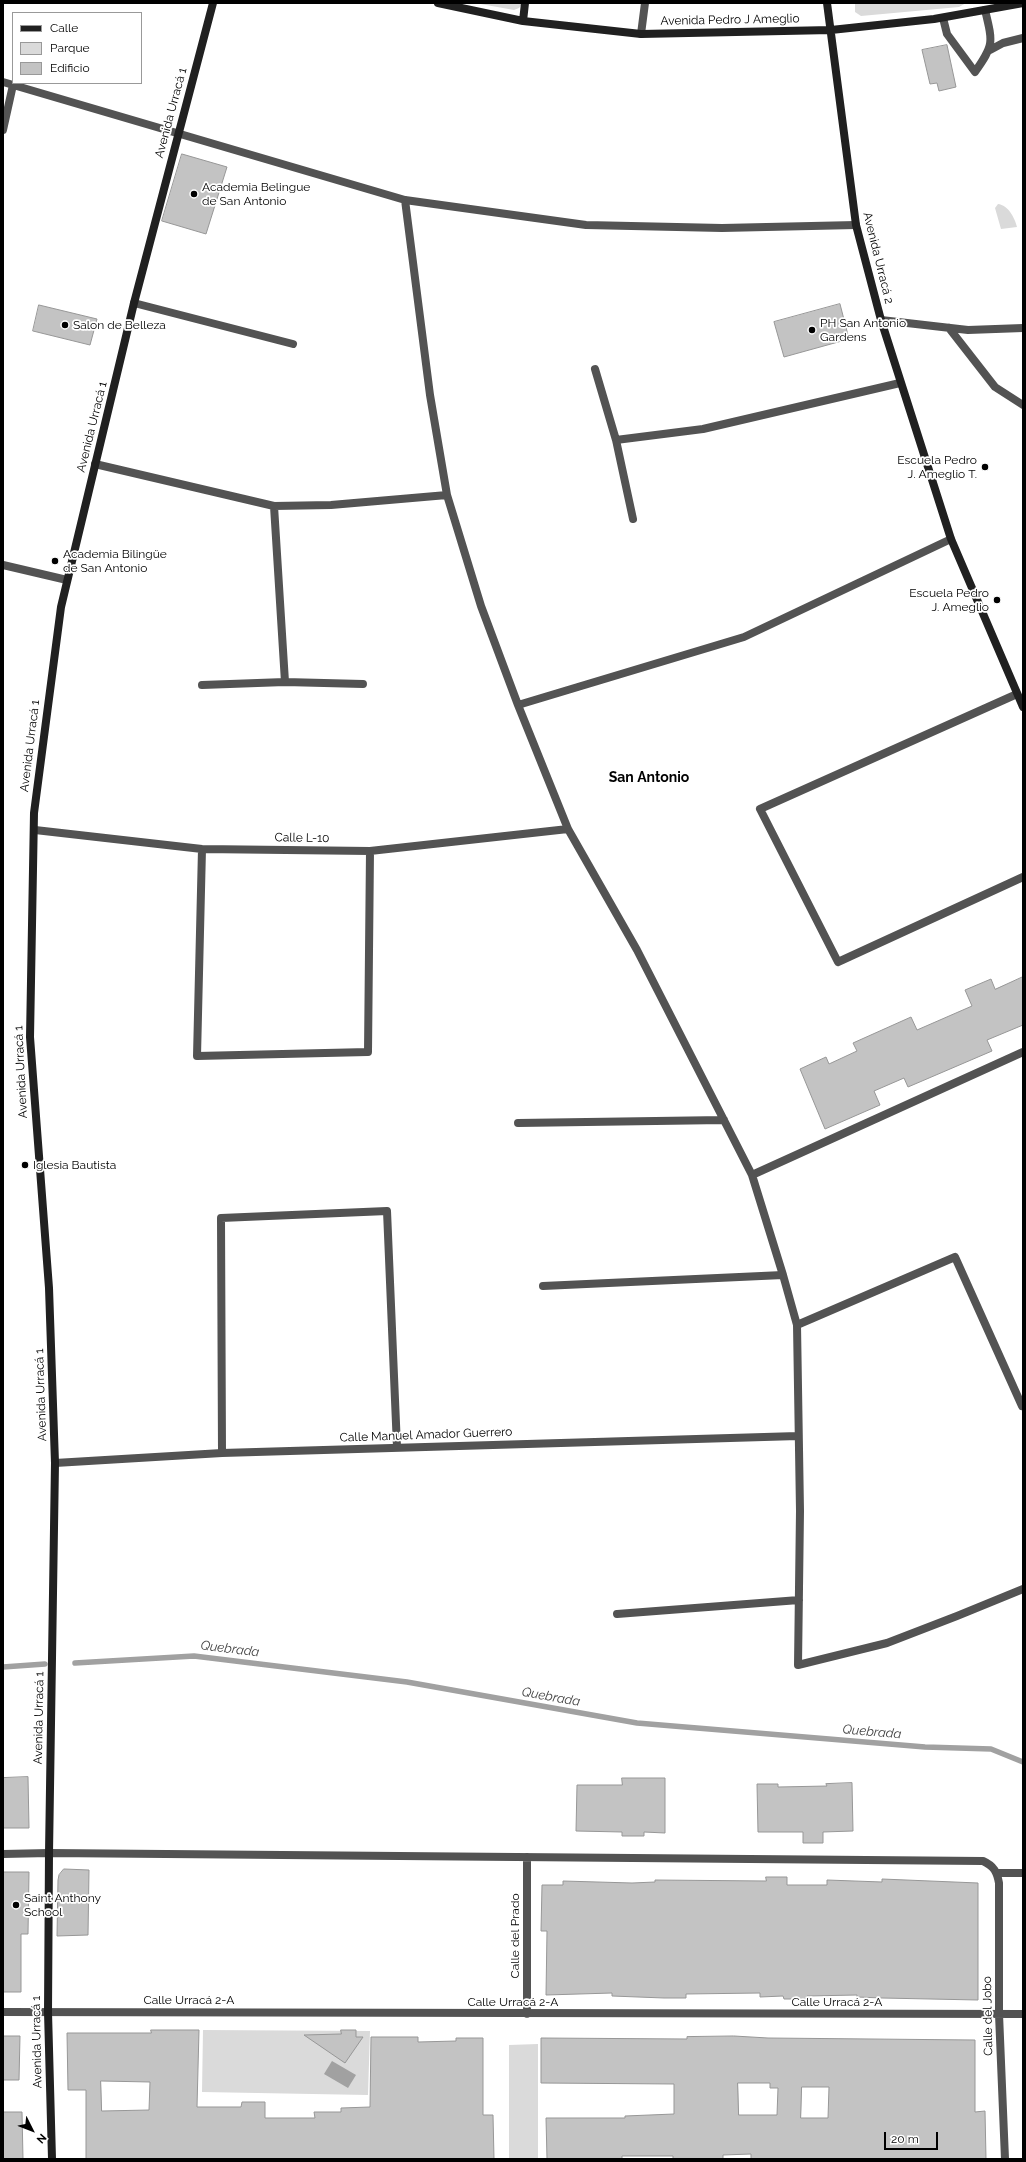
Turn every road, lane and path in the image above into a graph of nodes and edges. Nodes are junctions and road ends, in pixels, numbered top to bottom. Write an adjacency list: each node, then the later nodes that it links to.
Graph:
1 (213, 3): 17 (street, Avenida Urracá 1)
2 (438, 3): 9 (street, Avenida Pedro J Ameglio)
3 (526, 3): 9 (street)
4 (645, 3): 11 (street)
5 (827, 3): 10 (street, Avenida Urracá 2)
6 (1023, 3): 7 (street, Avenida Pedro J Ameglio)
7 (985, 7): 8 (street, Avenida Pedro J Ameglio); 13 (street)
8 (943, 18): 10 (street, Avenida Pedro J Ameglio); 13 (street)
9 (523, 21): 11 (street, Avenida Pedro J Ameglio)
10 (831, 30): 11 (street, Avenida Pedro J Ameglio); 19 (street, Avenida Urracá 2)
11 (641, 34)
12 (1023, 38): 13 (street)
13 (990, 50)
14 (3, 82): 15 (street)
15 (13, 85): 16 (street); 17 (street)
16 (3, 130)
17 (179, 132): 18 (street); 20 (street, Avenida Urracá 1)
18 (405, 200): 19 (street); 30 (street)
19 (856, 225): 21 (street, Avenida Urracá 2)
20 (134, 303): 24 (street); 29 (street, Avenida Urracá 1)
21 (881, 320): 22 (street); 26 (street, Avenida Urracá 2)
22 (949, 328): 23 (street); 27 (street)
23 (1023, 328)
24 (293, 344)
25 (595, 369): 28 (street)
26 (900, 383): 28 (street); 33 (street, Avenida Urracá 2)
27 (1023, 405)
28 (616, 440): 32 (street)
29 (95, 464): 31 (street); 35 (street, Avenida Urracá 1)
30 (447, 495): 31 (street); 40 (street)
31 (274, 506): 36 (street)
32 (633, 519)
33 (951, 539): 39 (street, Avenida Urracá 2); 40 (street)
34 (3, 565): 35 (street)
35 (67, 580): 43 (street, Avenida Urracá 1)
36 (285, 682): 37 (street); 38 (street)
37 (363, 684)
38 (202, 685)
39 (1017, 694): 41 (street, Avenida Urracá 2); 46 (street)
40 (518, 705): 42 (street)
41 (1023, 707)
42 (568, 829): 45 (street, Calle L-10); 48 (street)
43 (35, 830): 44 (street, Calle L-10); 58 (street, Avenida Urracá 1)
44 (202, 849): 45 (street, Calle L-10); 45 (street)
45 (370, 851)
46 (1023, 876)
47 (1023, 1052): 50 (street)
48 (724, 1120): 49 (street); 50 (street)
49 (518, 1123)
50 (752, 1175): 51 (street)
51 (784, 1275): 52 (street); 53 (street)
52 (543, 1286)
53 (797, 1325): 54 (street); 55 (street)
54 (1022, 1406)
55 (798, 1436): 56 (street, Calle Manuel Amador Guerrero); 60 (street)
56 (397, 1447): 57 (street, Calle Manuel Amador Guerrero); 57 (street)
57 (222, 1453): 58 (street, Calle Manuel Amador Guerrero)
58 (55, 1463): 62 (street, Avenida Urracá 1)
59 (1023, 1588): 60 (street)
60 (798, 1600): 61 (street)
61 (617, 1614)
62 (49, 1853): 63 (street); 64 (street); 68 (street, Avenida Urracá 1)
63 (3, 1854)
64 (527, 1858): 65 (street); 69 (street, Calle del Prado)
65 (998, 1873): 66 (street); 70 (street, Calle del Jobo)
66 (1023, 1873)
67 (3, 2012): 68 (street, Calle Urracá 2-A)
68 (48, 2012): 69 (street, Calle Urracá 2-A); 72 (street, Avenida Urracá 1)
69 (527, 2014): 70 (street, Calle Urracá 2-A)
70 (999, 2014): 71 (street, Calle Urracá 2-A); 73 (street, Calle del Jobo)
71 (1023, 2014)
72 (52, 2159)
73 (1005, 2159)

